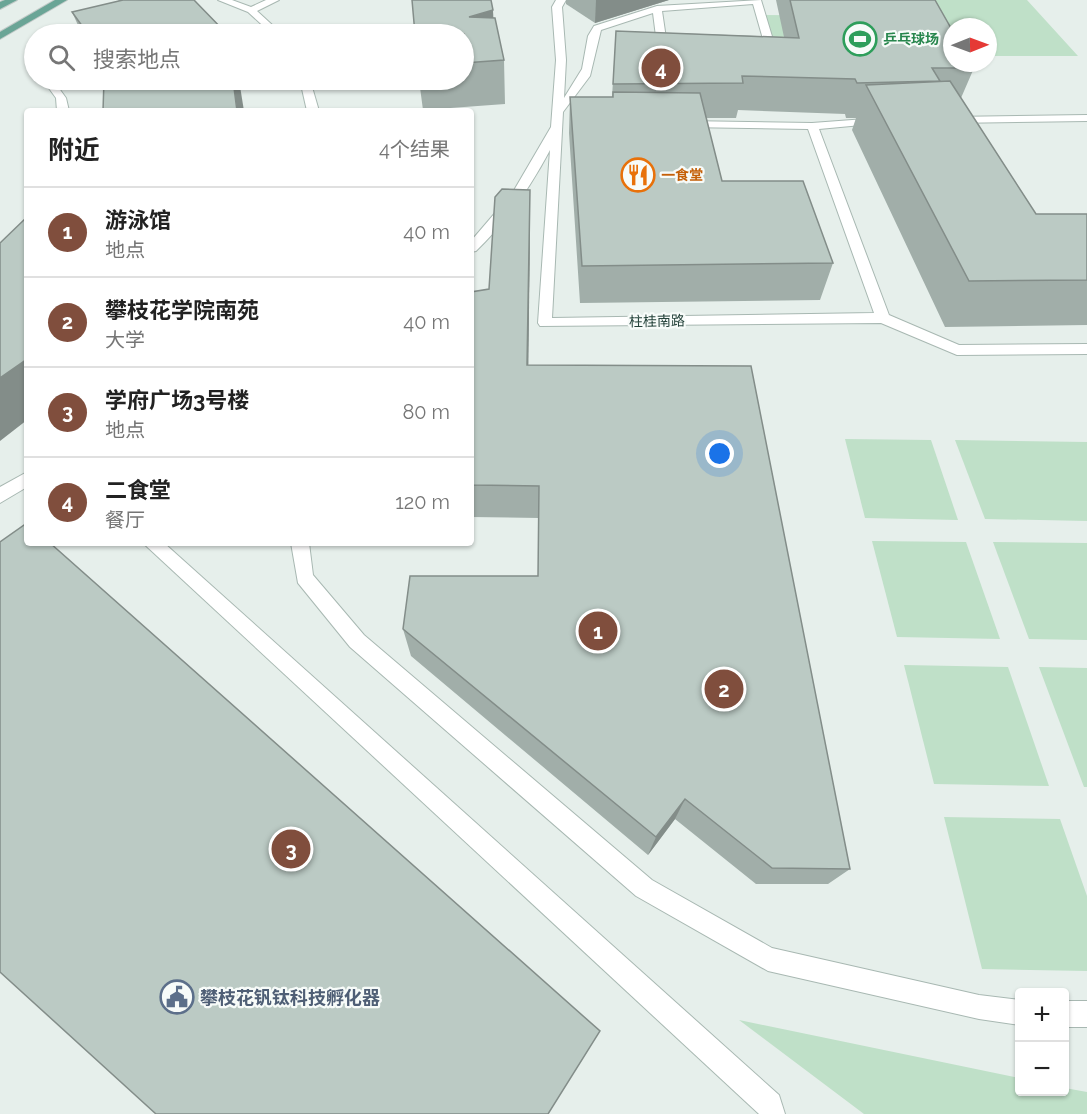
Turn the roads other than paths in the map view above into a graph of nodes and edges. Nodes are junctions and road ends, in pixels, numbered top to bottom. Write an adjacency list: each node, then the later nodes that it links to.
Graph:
1 (12, 0): 7 (main road)
2 (62, 0): 11 (main road)
3 (223, 0): 9 (lane)
4 (274, 0): 9 (lane)
5 (561, 0): 18 (lane, 柱桂南路)
6 (756, 0): 8 (lane); 13 (lane)
7 (0, 6)
8 (657, 9): 12 (lane); 18 (lane)
9 (250, 10): 10 (lane)
10 (266, 24)
11 (0, 36)
12 (663, 52)
13 (772, 54)
14 (55, 90): 16 (lane)
15 (307, 90): 17 (lane)
16 (63, 108)
17 (312, 108)
18 (558, 117): 24 (lane); 25 (lane, 柱桂南路)
19 (1087, 118): 21 (lane)
20 (897, 120): 23 (lane)
21 (943, 123)
22 (676, 124): 23 (lane)
23 (812, 126): 25 (lane)
24 (474, 245)
25 (883, 318): 26 (lane, 柱桂南路)
26 (1087, 349)
27 (24, 480): 28 (lane)
28 (0, 496)
29 (155, 546): 34 (lane)
30 (300, 546): 31 (lane)
31 (1015, 1012)
32 (1069, 1014): 33 (lane)
33 (1087, 1014)
34 (772, 1114)

